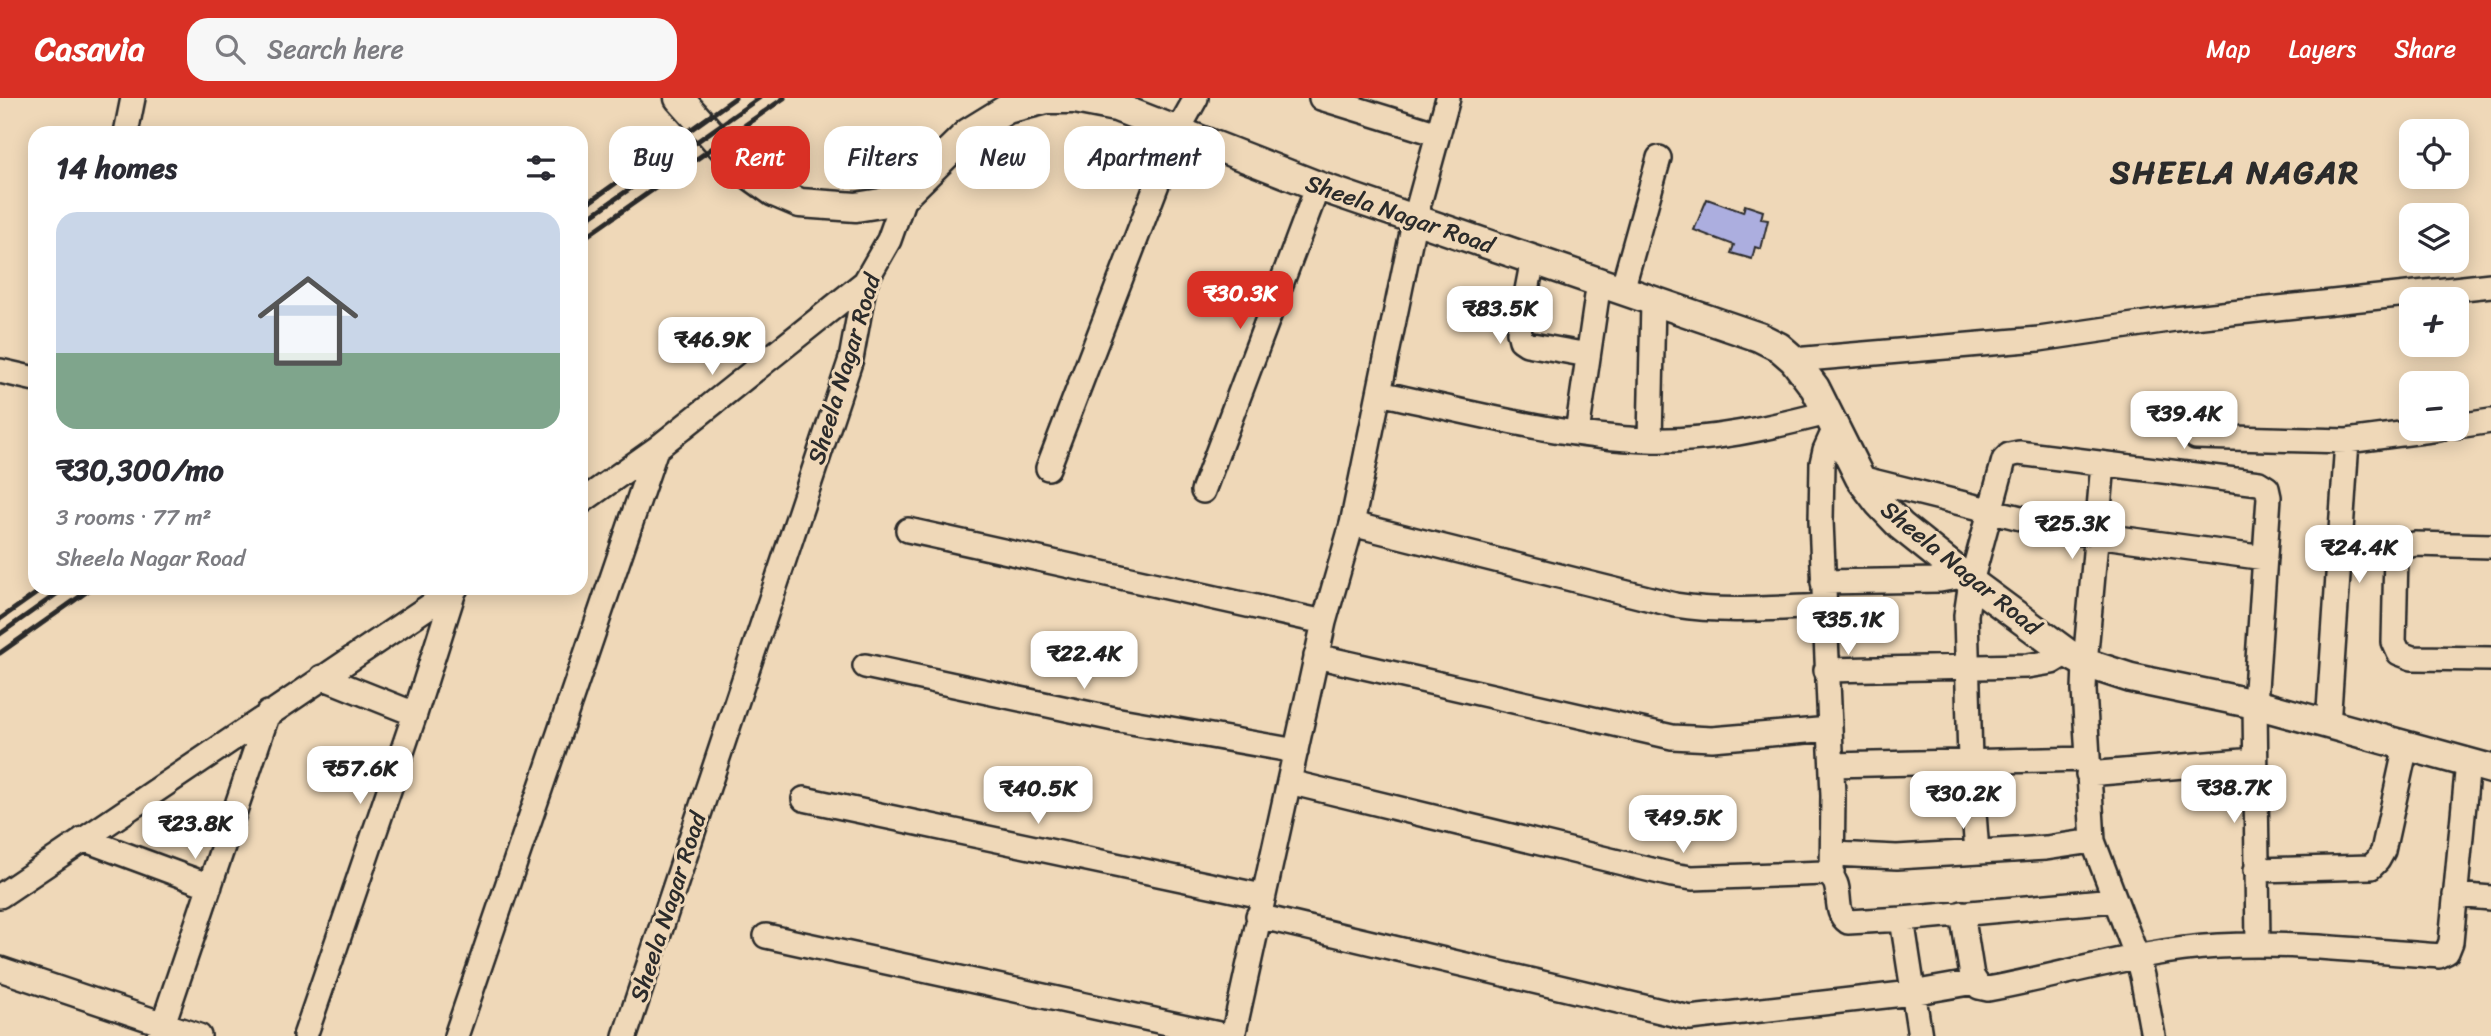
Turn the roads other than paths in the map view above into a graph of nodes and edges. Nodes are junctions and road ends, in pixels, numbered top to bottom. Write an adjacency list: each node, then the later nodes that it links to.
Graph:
1 (133, 98): 6 (street)
2 (679, 98): 14 (main road)
3 (1196, 98): 8 (street)
4 (1321, 98): 9 (street)
5 (1448, 98): 9 (street)
6 (127, 126)
7 (1162, 126): 14 (main road, Sheela Nagar Road)
8 (1180, 126)
9 (1438, 134): 15 (street)
10 (1225, 150): 12 (main road, Sheela Nagar Road)
11 (1659, 158): 19 (street)
12 (1318, 186): 15 (main road, Sheela Nagar Road); 38 (street)
13 (1155, 189): 36 (street)
14 (905, 195): 17 (street, Sheela Nagar Road)
15 (1415, 218): 16 (main road, Sheela Nagar Road); 25 (street)
16 (1533, 259): 19 (main road, Sheela Nagar Road); 21 (street)
17 (865, 282): 34 (street); 96 (street, Sheela Nagar Road)
18 (2491, 285): 22 (street)
19 (1610, 286): 20 (main road, Sheela Nagar Road); 21 (street)
20 (1653, 301): 22 (main road, Sheela Nagar Road); 32 (street)
21 (1588, 355): 29 (street)
22 (1794, 360): 26 (main road, Sheela Nagar Road)
23 (0, 371): 24 (street)
24 (28, 377)
25 (1379, 393): 29 (street); 41 (street)
26 (1831, 421): 32 (street); 37 (main road, Sheela Nagar Road); 47 (street)
27 (2491, 421): 28 (street)
28 (2469, 424)
29 (1577, 433): 32 (street)
30 (2399, 434): 33 (street)
31 (2196, 437): 33 (street)
32 (1650, 440)
33 (2347, 441): 62 (street)
34 (656, 450): 39 (street); 95 (street)
35 (2104, 464): 40 (street); 43 (street); 45 (street)
36 (1048, 468)
37 (1860, 478): 40 (street); 46 (main road, Sheela Nagar Road)
38 (1203, 491)
39 (588, 497)
40 (1992, 510): 43 (street); 46 (street)
41 (1352, 524): 50 (street); 51 (street)
42 (908, 530): 51 (street)
43 (2096, 535): 45 (street); 53 (street)
44 (2491, 546): 54 (street)
45 (2265, 558): 59 (street)
46 (1967, 579): 47 (street); 53 (main road, Sheela Nagar Road); 56 (street)
47 (1823, 582): 50 (street)
48 (445, 595): 58 (street)
49 (454, 595): 61 (street)
50 (1824, 606): 57 (street)
51 (1324, 622): 52 (street)
52 (1316, 656): 63 (street); 65 (street)
53 (2076, 658): 56 (street); 59 (main road, Sheela Nagar Road); 69 (street)
54 (2491, 659)
55 (865, 666): 65 (street)
56 (1968, 667): 57 (street); 67 (street)
57 (1826, 670): 63 (street)
58 (322, 677): 60 (street); 61 (street)
59 (2255, 704): 62 (main road, Sheela Nagar Road); 66 (street)
60 (268, 713): 73 (street); 78 (street)
61 (415, 714): 94 (street)
62 (2328, 725): 64 (main road, Sheela Nagar Road)
63 (1830, 729): 68 (street)
64 (2406, 746): 70 (main road, Sheela Nagar Road); 77 (street)
65 (1296, 751): 71 (street)
66 (2255, 760): 69 (street); 77 (street)
67 (1970, 761): 68 (street); 69 (street); 75 (street)
68 (1832, 765): 76 (street)
69 (2088, 766): 74 (street)
70 (2479, 766): 79 (street)
71 (1289, 782): 76 (street); 83 (street)
72 (804, 799): 83 (street)
73 (83, 839): 78 (street); 80 (street)
74 (2093, 841): 75 (street); 82 (street)
75 (1977, 852): 76 (street)
76 (1833, 865): 85 (street)
77 (2256, 870): 87 (street)
78 (209, 886): 92 (street)
79 (2455, 895): 81 (street); 87 (street)
80 (0, 896)
81 (2491, 898)
82 (2114, 900): 84 (street); 88 (street)
83 (1260, 906): 91 (street); 97 (street)
84 (1962, 913): 85 (street); 90 (street)
85 (1902, 919): 91 (street)
86 (766, 936): 97 (street)
87 (2258, 945): 88 (street)
88 (2137, 957): 90 (street); 99 (street)
89 (0, 968): 92 (street)
90 (1975, 982): 91 (street)
91 (1912, 993): 98 (street)
92 (162, 1030): 93 (street)
93 (199, 1036)
94 (305, 1036)
95 (456, 1036)
96 (625, 1036)
97 (1231, 1036)
98 (1920, 1036)
99 (2153, 1036)

